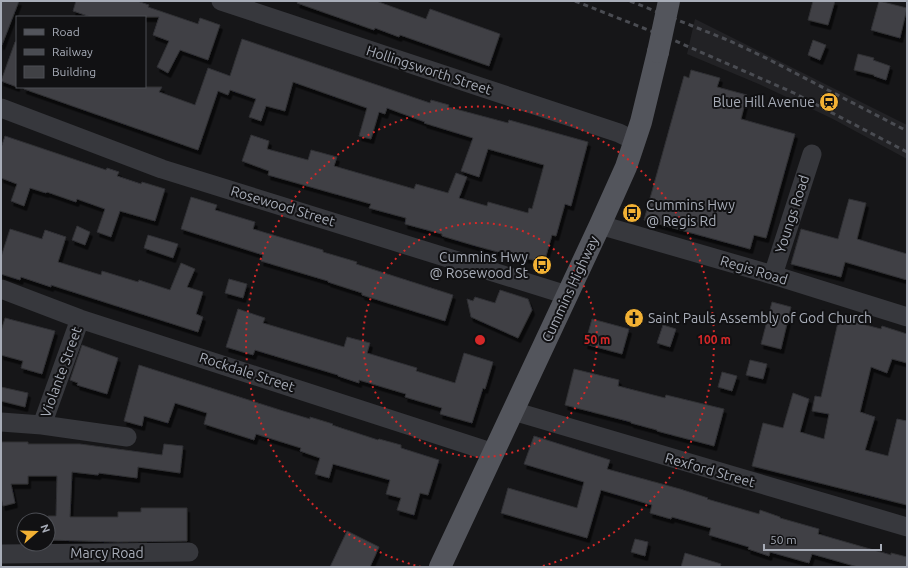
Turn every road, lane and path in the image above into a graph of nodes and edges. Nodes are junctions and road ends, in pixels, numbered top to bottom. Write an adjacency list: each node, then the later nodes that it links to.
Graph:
1 (221, 1): 4 (street, Hollingsworth Street)
2 (669, 1): 4 (main road, Cummins Highway, bridge)
3 (1, 108): 9 (street, Rosewood Street)
4 (635, 141): 6 (main road, Cummins Highway)
5 (812, 154): 7 (street, Youngs Road)
6 (600, 225): 7 (street, Regis Road); 9 (main road, Cummins Highway)
7 (773, 275): 10 (street, Regis Road)
8 (1, 289): 11 (street, Rockdale Street)
9 (567, 295): 12 (main road, Cummins Highway)
10 (907, 317)
11 (80, 318): 14 (street, Violante Street); 16 (street, Rockdale Street)
12 (513, 411): 16 (main road, Cummins Highway); 17 (street, Rexford Street)
13 (1, 422): 14 (street, Violante Street)
14 (42, 425): 15 (street, Violante Street)
15 (127, 437)
16 (494, 453): 20 (main road, Cummins Highway)
17 (907, 527)
18 (189, 552): 19 (street, Marcy Road)
19 (1, 554)
20 (440, 567)

